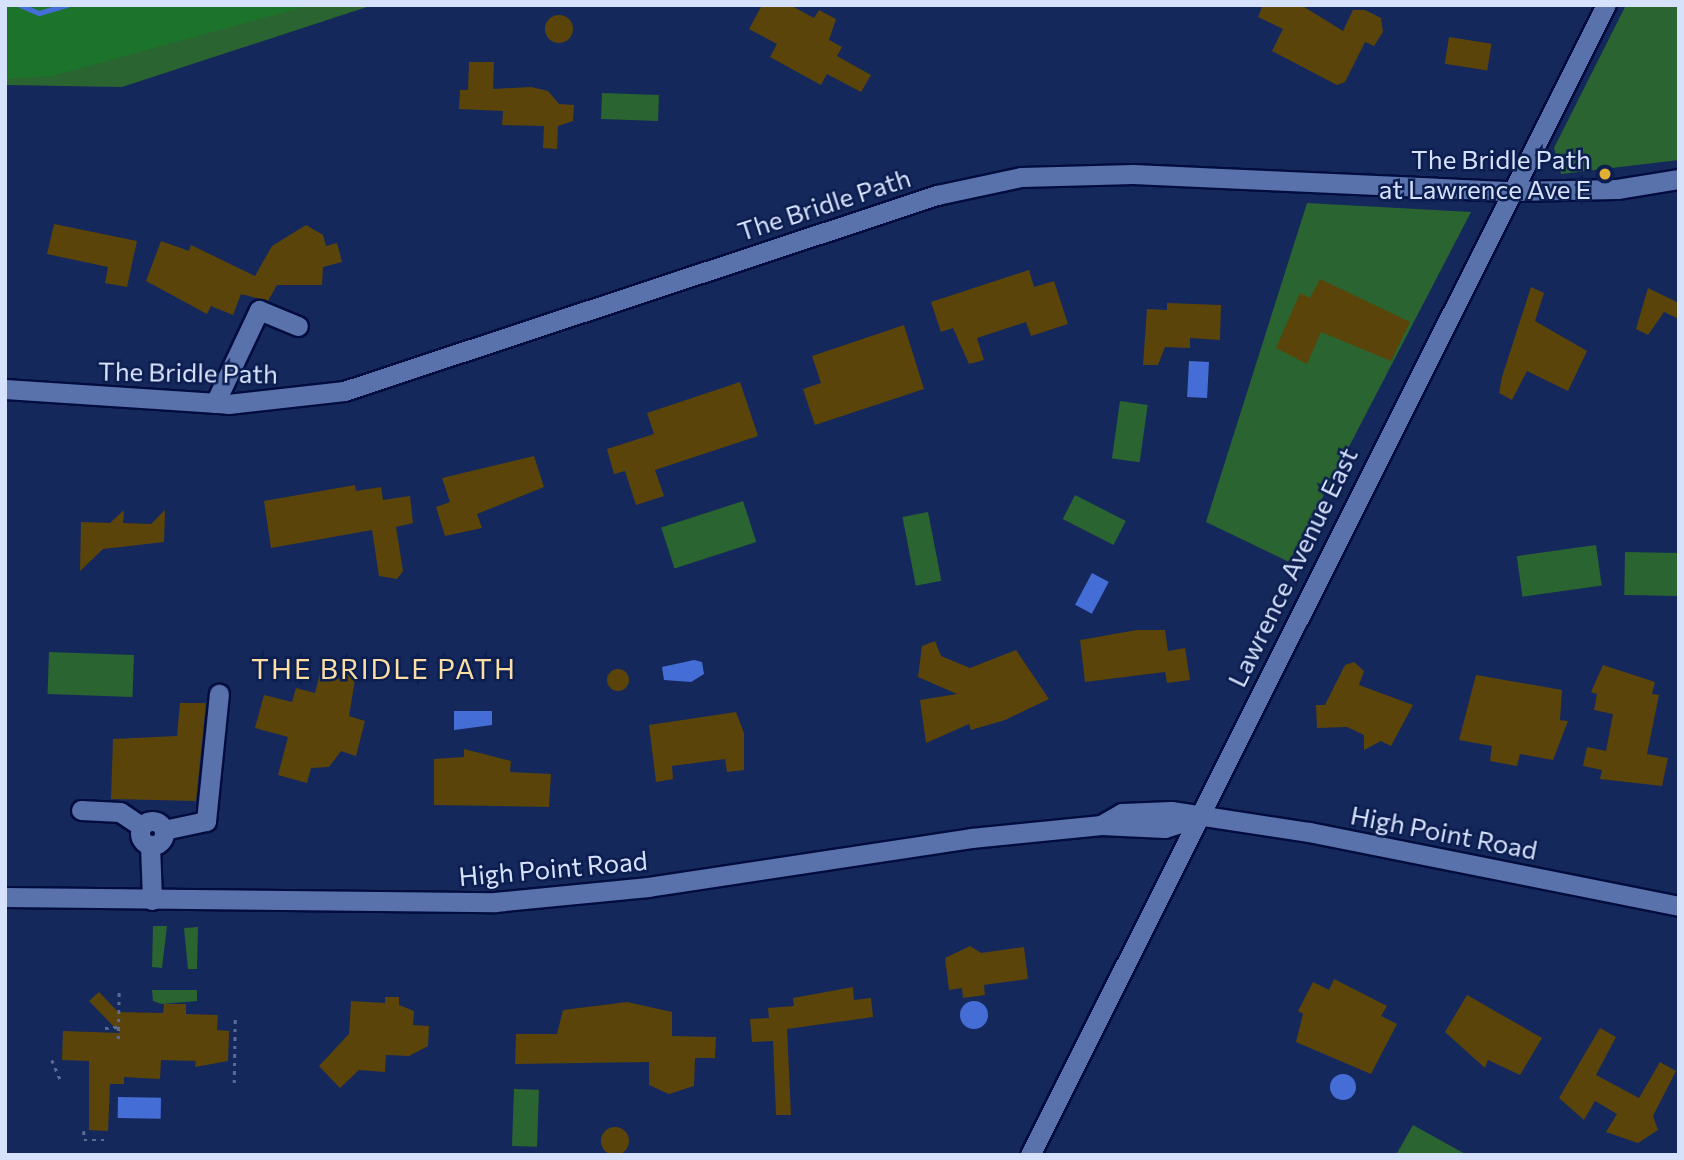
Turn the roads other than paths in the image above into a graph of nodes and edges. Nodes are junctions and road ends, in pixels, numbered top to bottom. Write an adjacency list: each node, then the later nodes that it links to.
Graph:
1 (1606, 5): 3 (street, Lawrence Avenue East)
2 (1679, 179): 3 (street, The Bridle Path)
3 (1511, 191): 6 (street, The Bridle Path); 9 (street, Lawrence Avenue East)
4 (298, 326): 6 (street)
5 (5, 389): 6 (street, The Bridle Path)
6 (215, 403)
7 (219, 694): 11 (street)
8 (81, 810): 10 (street)
9 (1198, 817): 14 (street, High Point Road); 15 (street, High Point Road); 16 (street, Lawrence Avenue East)
10 (141, 827): 11 (street); 12 (street)
11 (164, 830): 12 (street)
12 (150, 845): 14 (street)
13 (5, 897): 14 (street, High Point Road)
14 (152, 900)
15 (1679, 906)
16 (1030, 1155)

